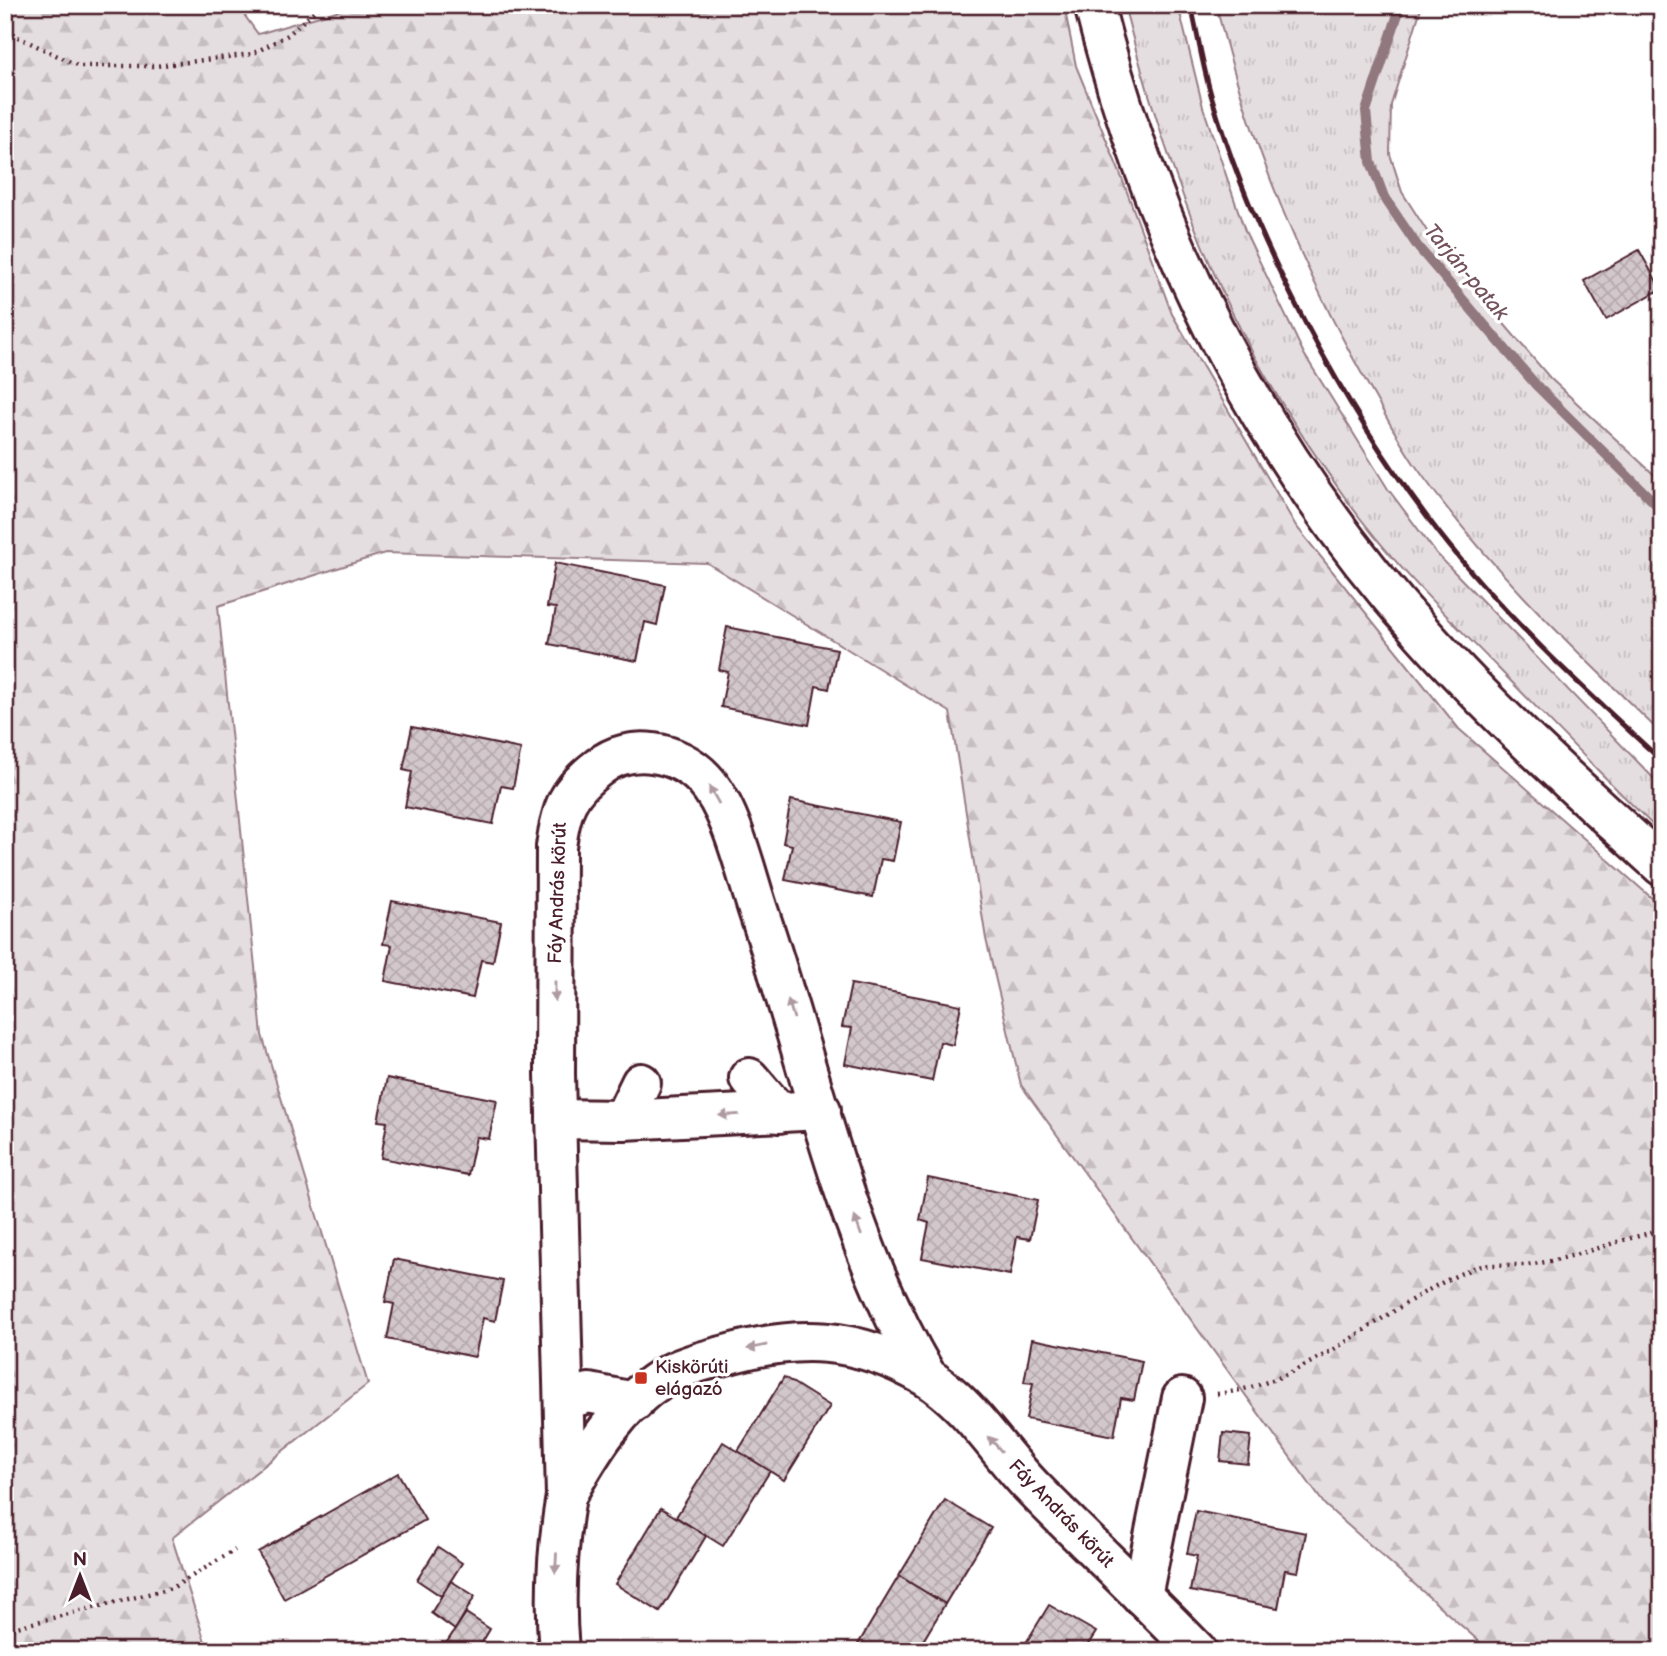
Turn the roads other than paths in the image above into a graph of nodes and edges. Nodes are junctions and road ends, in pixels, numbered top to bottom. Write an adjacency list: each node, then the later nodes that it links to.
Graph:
1 (1094, 5): 2 (street)
2 (1662, 866)
3 (749, 1078): 6 (street)
4 (641, 1083): 8 (street)
5 (821, 1110): 6 (street); 7 (street, Fáy András körút, one-way to 7); 9 (street, Fáy András körút, one-way to 5)
6 (779, 1113): 8 (street, one-way to 8)
7 (556, 1119): 8 (street); 13 (street, Fáy András körút)
8 (623, 1120)
9 (875, 1273): 10 (street); 11 (street, Fáy András körút)
10 (825, 1342): 11 (street, Fáy András körút); 14 (street, Fáy András körút, one-way to 14)
11 (927, 1377): 16 (street, Fáy András körút, one-way to 11)
12 (1182, 1398): 16 (street)
13 (564, 1400): 14 (street); 15 (street, Fáy András körút)
14 (634, 1402): 15 (street, Fáy András körút)
15 (566, 1496): 17 (street, Fáy András körút, one-way to 17)
16 (1142, 1596): 18 (street, Fáy András körút)
17 (559, 1651)
18 (1196, 1651)

